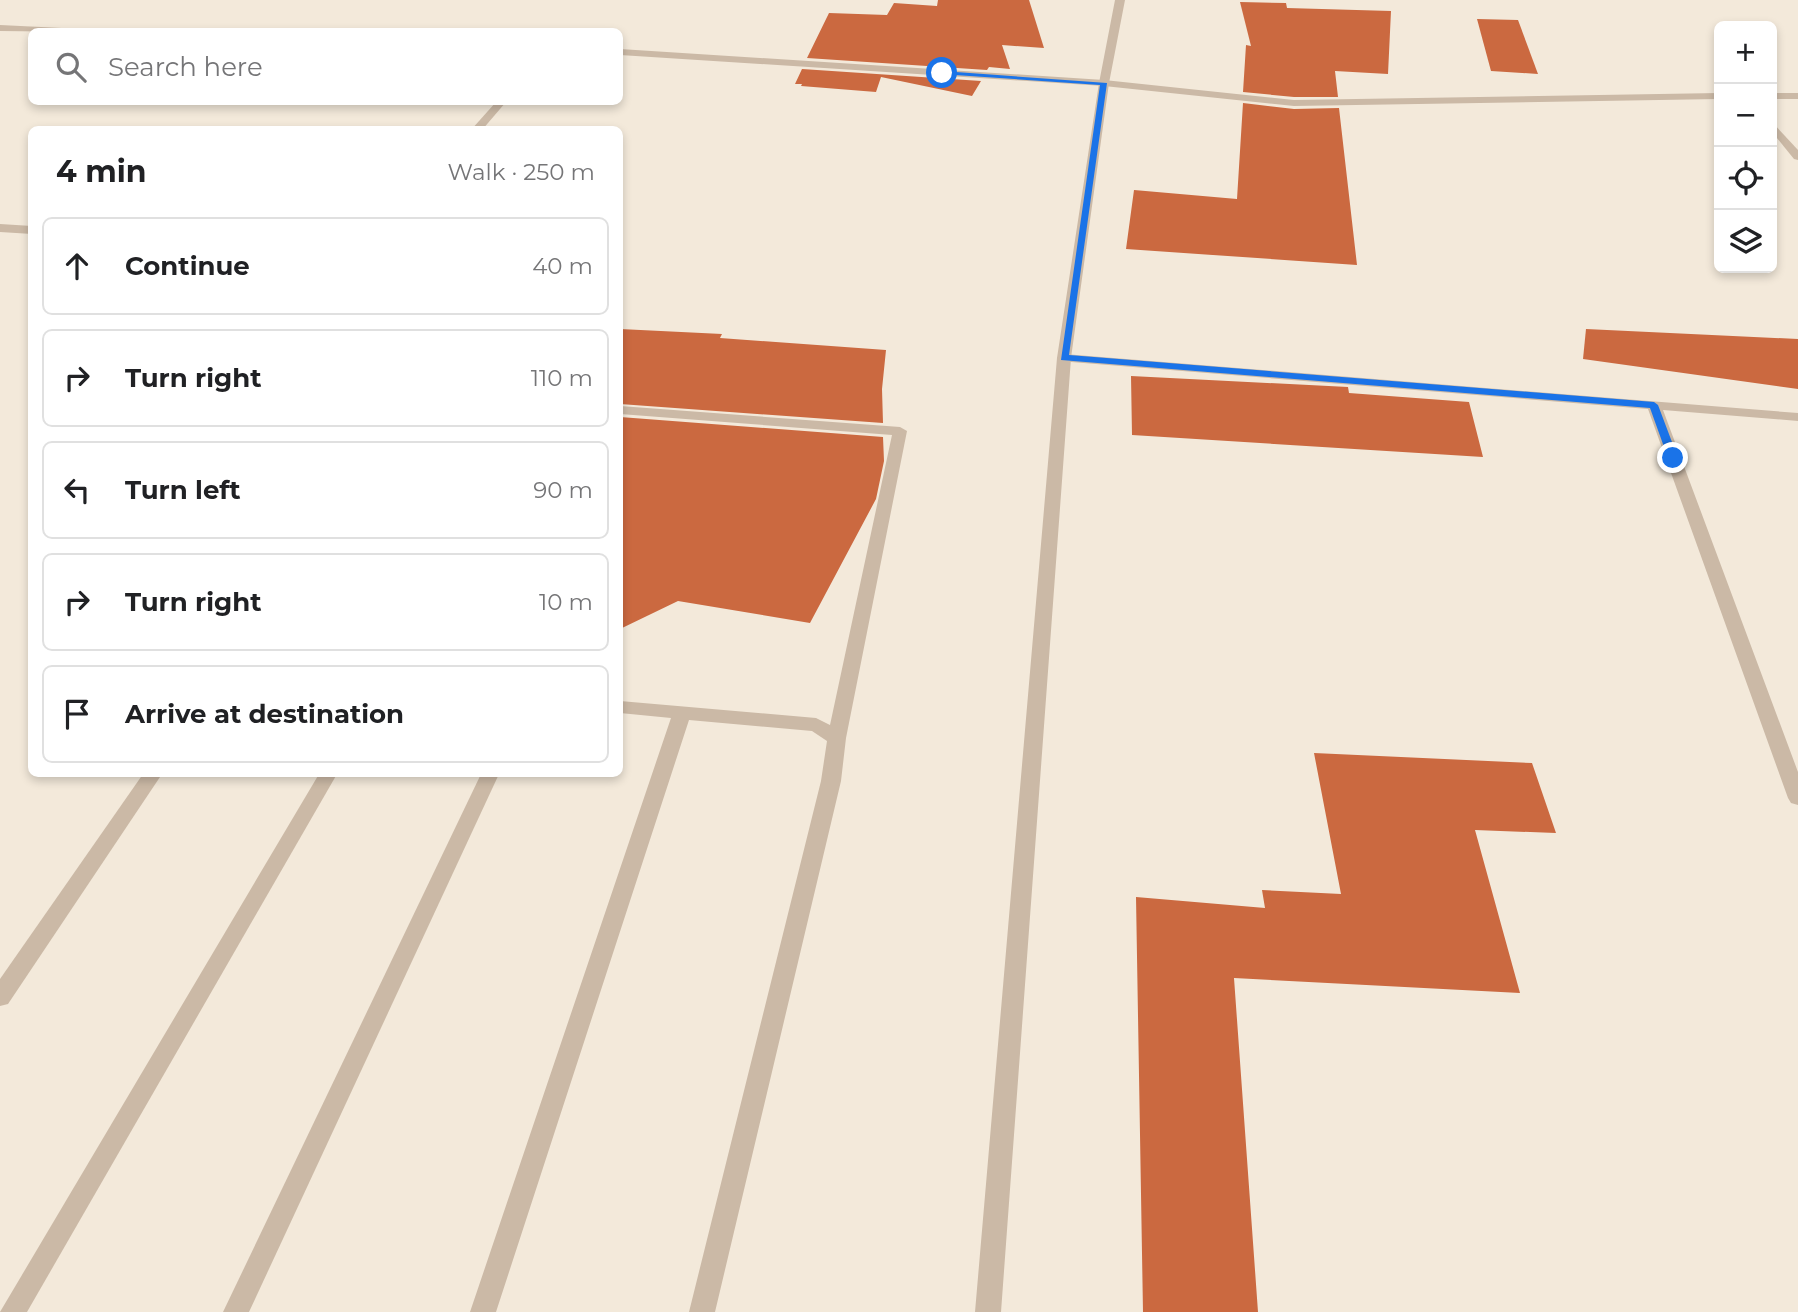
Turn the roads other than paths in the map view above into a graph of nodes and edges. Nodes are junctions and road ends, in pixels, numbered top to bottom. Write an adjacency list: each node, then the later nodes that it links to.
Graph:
1 (1120, 0): 5 (street)
2 (0, 28): 3 (street)
3 (28, 29)
4 (623, 52): 5 (street)
5 (1104, 83): 6 (street); 15 (street)
6 (1714, 96)
7 (1777, 96): 8 (street)
8 (1798, 96)
9 (498, 105): 10 (street)
10 (480, 126)
11 (1777, 131): 12 (street)
12 (1798, 157)
13 (0, 228): 14 (street)
14 (28, 230)
15 (1064, 358): 16 (street); 31 (street)
16 (1654, 405): 18 (street); 25 (street)
17 (623, 410): 21 (street)
18 (1798, 417)
19 (623, 707): 20 (street)
20 (681, 715): 21 (street); 29 (street)
21 (837, 738): 30 (street)
22 (151, 777): 26 (street)
23 (326, 777): 27 (street)
24 (489, 777): 28 (street)
25 (1798, 798)
26 (0, 997)
27 (13, 1312)
28 (236, 1312)
29 (483, 1312)
30 (702, 1312)
31 (988, 1312)

